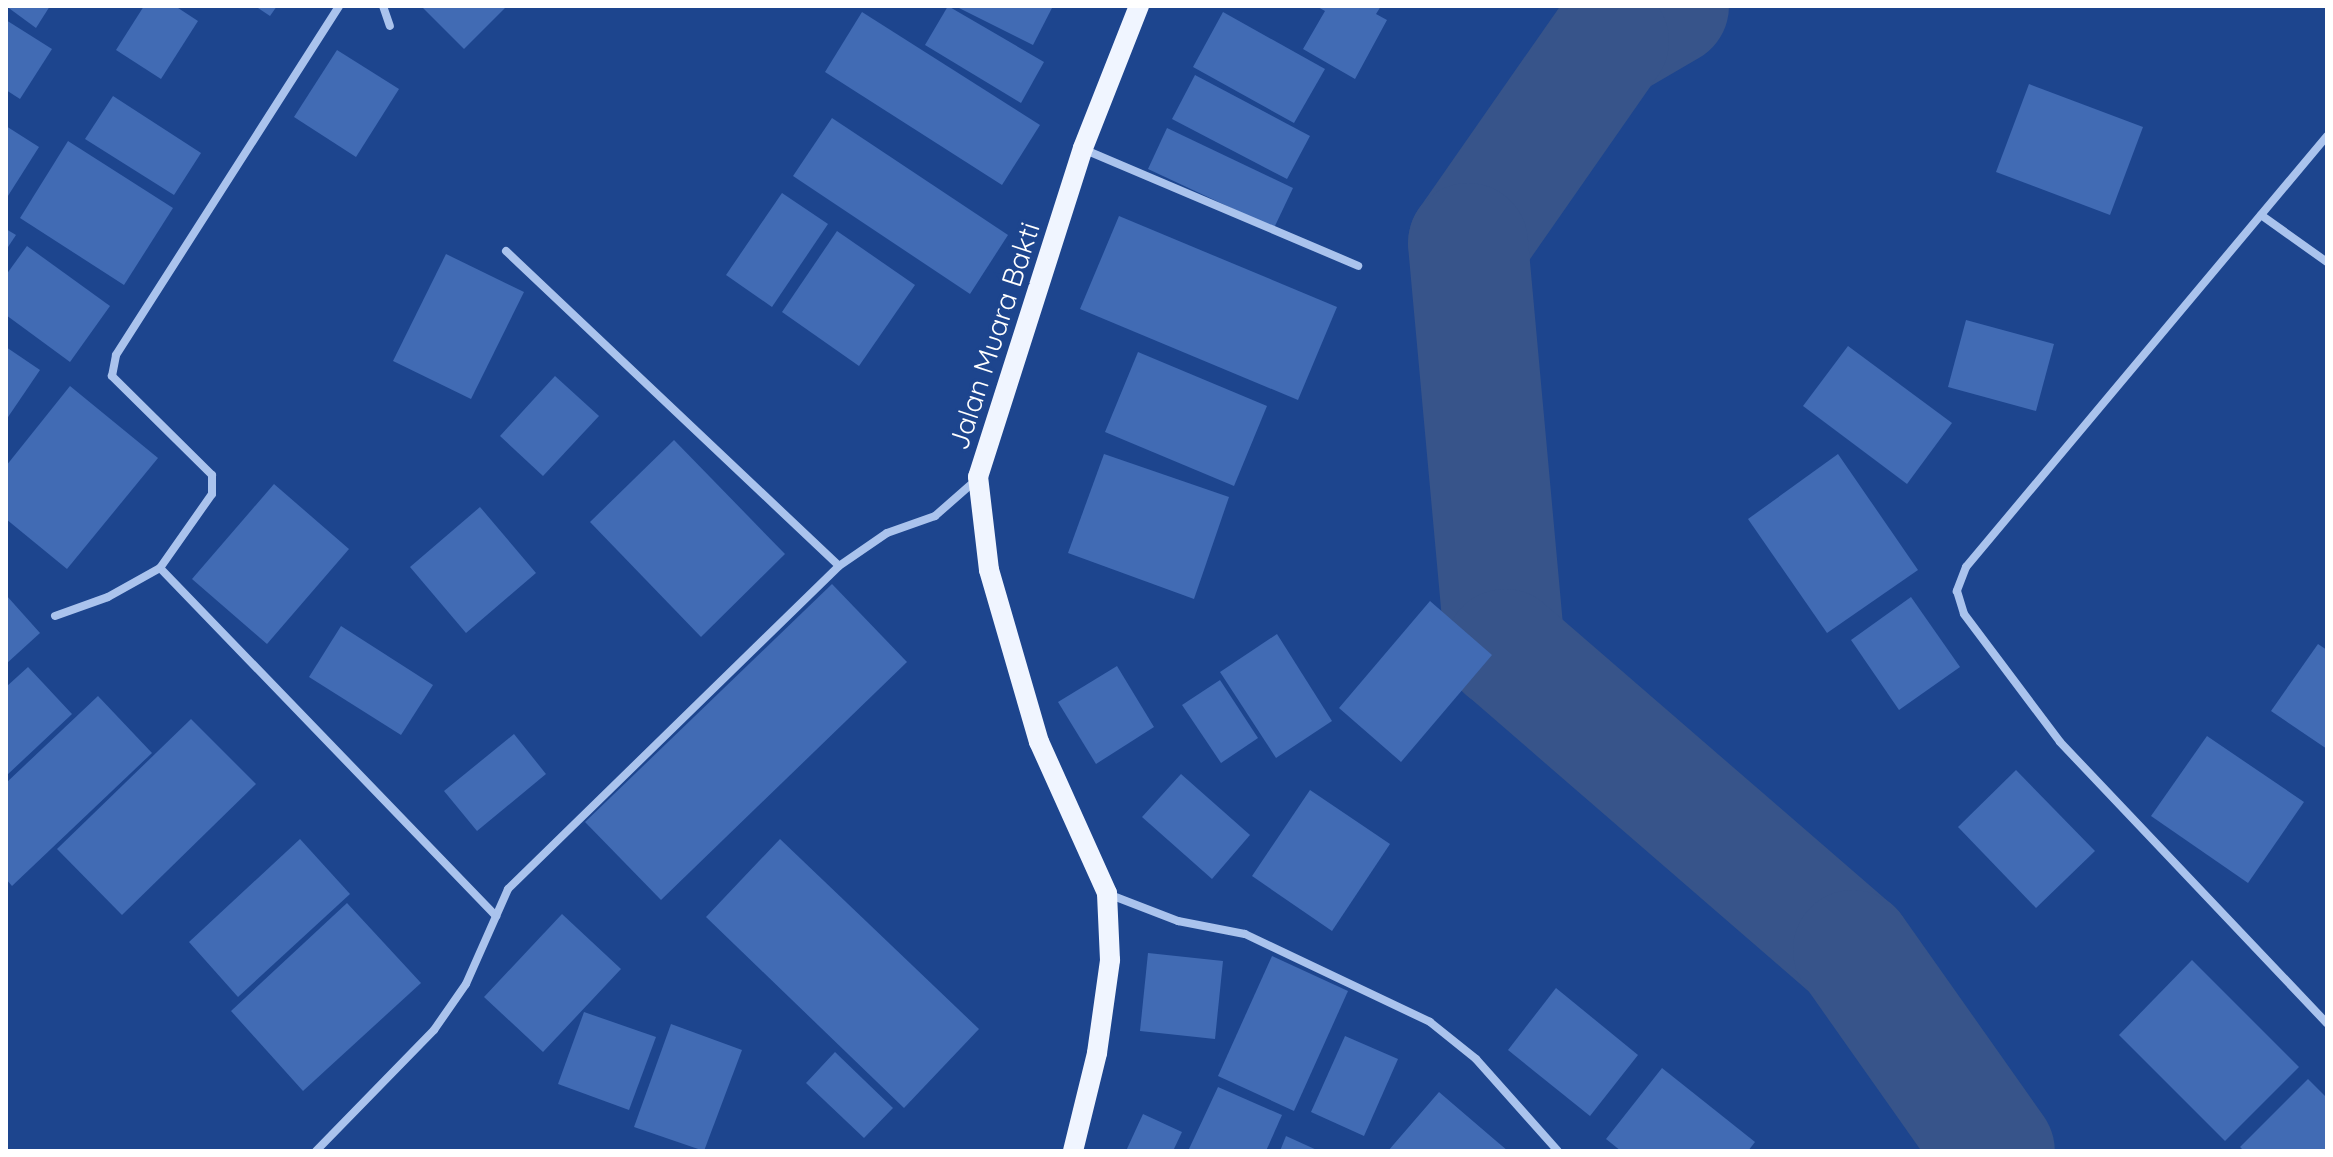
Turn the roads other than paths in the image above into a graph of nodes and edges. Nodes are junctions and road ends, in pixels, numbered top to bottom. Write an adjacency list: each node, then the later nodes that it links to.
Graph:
1 (339, 6): 13 (street)
2 (383, 6): 4 (street)
3 (1139, 6): 6 (main road, Jalan Muara Bakti)
4 (390, 26)
5 (2327, 136): 7 (street)
6 (1083, 148): 10 (street); 11 (main road, Jalan Muara Bakti)
7 (2261, 215): 9 (street); 17 (street)
8 (506, 251): 12 (street)
9 (2327, 262)
10 (1358, 266)
11 (978, 477): 12 (street); 15 (main road, Jalan Muara Bakti)
12 (839, 566): 16 (street)
13 (160, 568): 14 (street); 16 (street)
14 (55, 616)
15 (1107, 893): 19 (main road, Jalan Muara Bakti); 20 (street)
16 (496, 916): 18 (street)
17 (2327, 1023)
18 (316, 1151)
19 (1073, 1151)
20 (1558, 1151)

